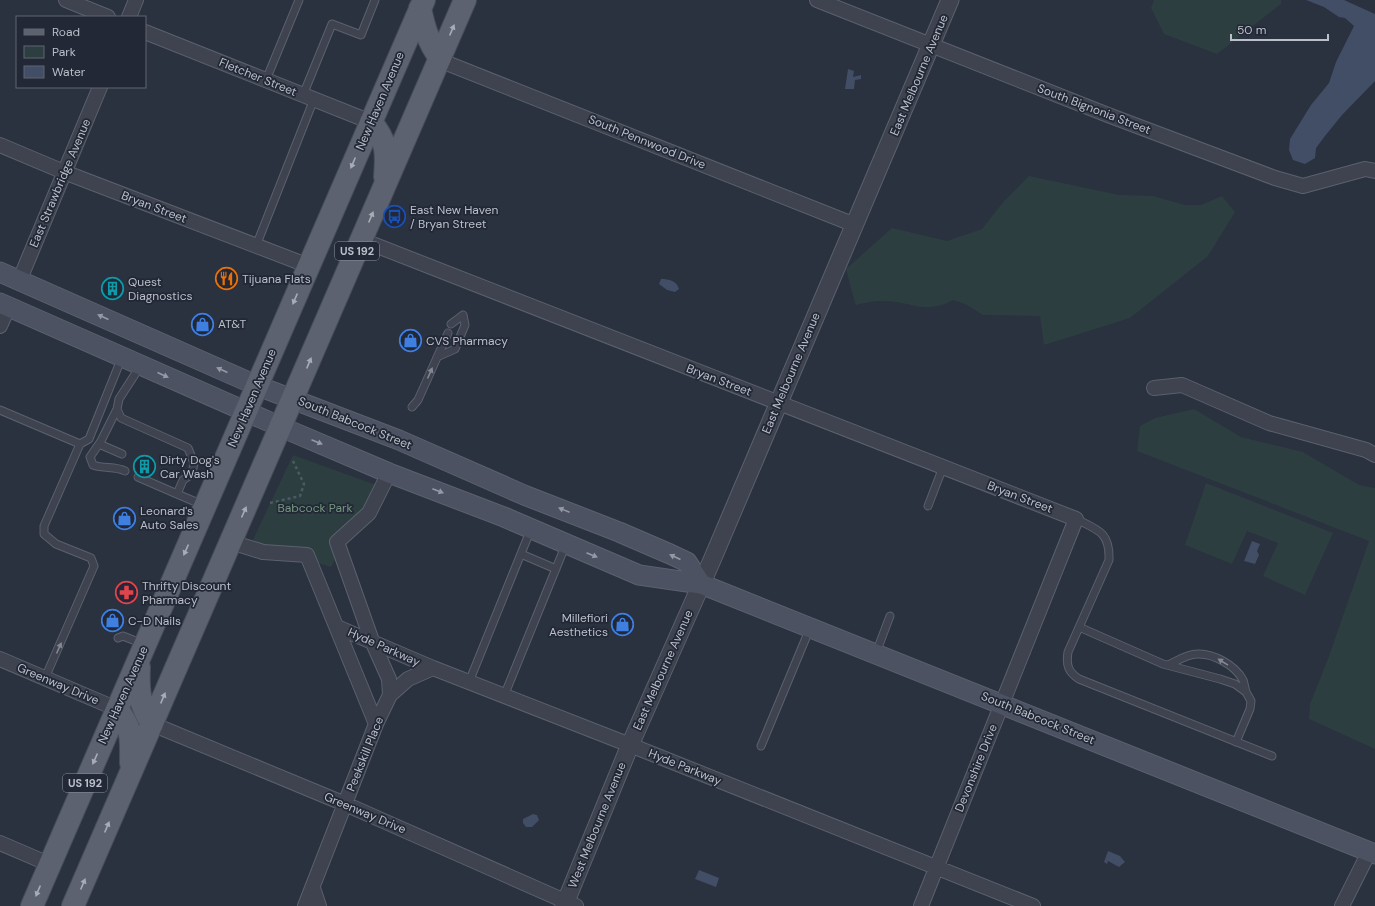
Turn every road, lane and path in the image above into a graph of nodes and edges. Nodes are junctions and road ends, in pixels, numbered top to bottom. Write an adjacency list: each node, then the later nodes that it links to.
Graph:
1 (66, 0): 9 (street)
2 (136, 0): 10 (street)
3 (299, 0): 14 (lane)
4 (375, 0): 16 (lane)
5 (465, 0): 13 (main road, US 192, one-way to 5)
6 (817, 0): 12 (street, South Bignonia Street)
7 (950, 0): 12 (street, East Melbourne Avenue)
8 (422, 4): 13 (main road); 17 (main road, New Haven Avenue / US 192)
9 (106, 16)
10 (129, 16)
11 (146, 32): 14 (street, Fletcher Street)
12 (931, 45): 19 (street, South Bignonia Street); 22 (street, East Melbourne Avenue)
13 (439, 59): 21 (main road, US 192); 22 (street, South Pennwood Drive)
14 (266, 80): 16 (street, Fletcher Street)
15 (100, 88): 20 (street, East Strawbridge Avenue)
16 (309, 97): 17 (street, Fletcher Street); 24 (lane)
17 (371, 122): 21 (main road); 25 (main road, New Haven Avenue / US 192, one-way to 25)
18 (0, 145): 20 (street, Bryan Street)
19 (1375, 171)
20 (64, 172): 24 (street, Bryan Street); 26 (street, East Strawbridge Avenue)
21 (384, 188): 23 (main road, US 192, one-way to 21)
22 (855, 225): 37 (street, East Melbourne Avenue)
23 (362, 240): 36 (main road, US 192, one-way to 23); 37 (street, Bryan Street)
24 (256, 246): 25 (street, Bryan Street)
25 (309, 266): 34 (main road, New Haven Avenue / US 192, one-way to 34)
26 (8, 276): 34 (main road, South Babcock Street, one-way to 26)
27 (4, 304): 29 (street); 31 (main road, South Babcock Street)
28 (452, 324): 32 (lane)
29 (0, 326)
30 (448, 333): 32 (lane)
31 (122, 356): 33 (main road, South Babcock Street); 43 (lane)
32 (437, 357): 38 (lane, one-way to 32)
33 (141, 365): 39 (lane); 41 (main road, South Babcock Street, one-way to 41)
34 (258, 386): 36 (main road, South Babcock Street); 41 (main road, New Haven Avenue / US 192)
35 (1154, 388): 46 (street)
36 (294, 398): 42 (main road, US 192); 62 (main road, South Babcock Street, one-way to 36)
37 (778, 403): 48 (street, Bryan Street); 62 (street, East Melbourne Avenue)
38 (412, 407)
39 (117, 409): 44 (lane); 52 (lane)
40 (0, 410): 43 (lane)
41 (247, 412): 42 (main road, South Babcock Street); 54 (main road, New Haven Avenue / US 192)
42 (282, 427): 50 (main road, South Babcock Street, one-way to 50); 58 (main road, US 192, one-way to 42)
43 (80, 444): 74 (lane, one-way to 43)
44 (99, 444): 45 (lane); 49 (lane)
45 (122, 454)
46 (1375, 455)
47 (293, 461): 53 (path)
48 (943, 467): 55 (lane); 56 (street, Bryan Street)
49 (125, 471)
50 (389, 473): 57 (main road, South Babcock Street, one-way to 57); 68 (street)
51 (138, 477): 52 (lane)
52 (177, 494): 54 (lane)
53 (270, 503)
54 (206, 506): 69 (main road, New Haven Avenue / US 192, one-way to 69)
55 (928, 506)
56 (1076, 519): 66 (lane); 79 (street, Devonshire Drive)
57 (531, 529): 59 (main road, South Babcock Street); 60 (lane)
58 (231, 542): 64 (street); 81 (main road, US 192, one-way to 58)
59 (566, 544): 61 (lane); 62 (main road, South Babcock Street, one-way to 62)
60 (521, 554): 61 (lane); 75 (lane)
61 (556, 569): 78 (lane)
62 (701, 584): 65 (main road, South Babcock Street); 84 (street, East Melbourne Avenue)
63 (890, 616): 70 (lane)
64 (337, 627): 68 (street, Hyde Parkway); 82 (street)
65 (810, 627): 70 (main road, South Babcock Street); 85 (lane)
66 (1079, 627): 72 (lane); 83 (lane)
67 (118, 638): 69 (lane)
68 (372, 641): 73 (street, Hyde Parkway); 77 (street)
69 (142, 652): 80 (main road, New Haven Avenue / US 192); 81 (main road)
70 (876, 653): 79 (main road, South Babcock Street)
71 (0, 659): 74 (street, Greenway Drive)
72 (1168, 665): 76 (lane); 76 (lane, one-way to 72)
73 (433, 668): 75 (street, Hyde Parkway); 77 (street, Peekskill Place)
74 (45, 678): 80 (street, Greenway Drive)
75 (469, 682): 78 (street, Hyde Parkway)
76 (1246, 692): 83 (lane)
77 (390, 695): 82 (street, Peekskill Place)
78 (504, 696): 84 (street, Hyde Parkway)
79 (1002, 704): 90 (main road, South Babcock Street); 92 (street, Devonshire Drive)
80 (117, 709): 87 (main road); 91 (main road, New Haven Avenue / US 192, one-way to 91)
81 (152, 724): 87 (main road, US 192); 88 (street, Greenway Drive)
82 (376, 724): 88 (street, Peekskill Place)
83 (1236, 742): 86 (lane)
84 (630, 745): 92 (street, Hyde Parkway); 94 (street, West Melbourne Avenue)
85 (761, 746)
86 (1272, 756)
87 (131, 772): 96 (main road, US 192, one-way to 87)
88 (345, 804): 93 (street, Peekskill Place); 94 (street, Greenway Drive)
89 (0, 843): 91 (street)
90 (1372, 853): 101 (street)
91 (50, 864): 95 (main road, New Haven Avenue / US 192, one-way to 95)
92 (937, 867): 99 (street, Devonshire Drive); 100 (street, Hyde Parkway)
93 (313, 888): 97 (street, Peekskill Place); 98 (street)
94 (569, 905)
95 (32, 906)
96 (73, 906)
97 (305, 906)
98 (319, 906)
99 (921, 906)
100 (1032, 906)
101 (1342, 906)

